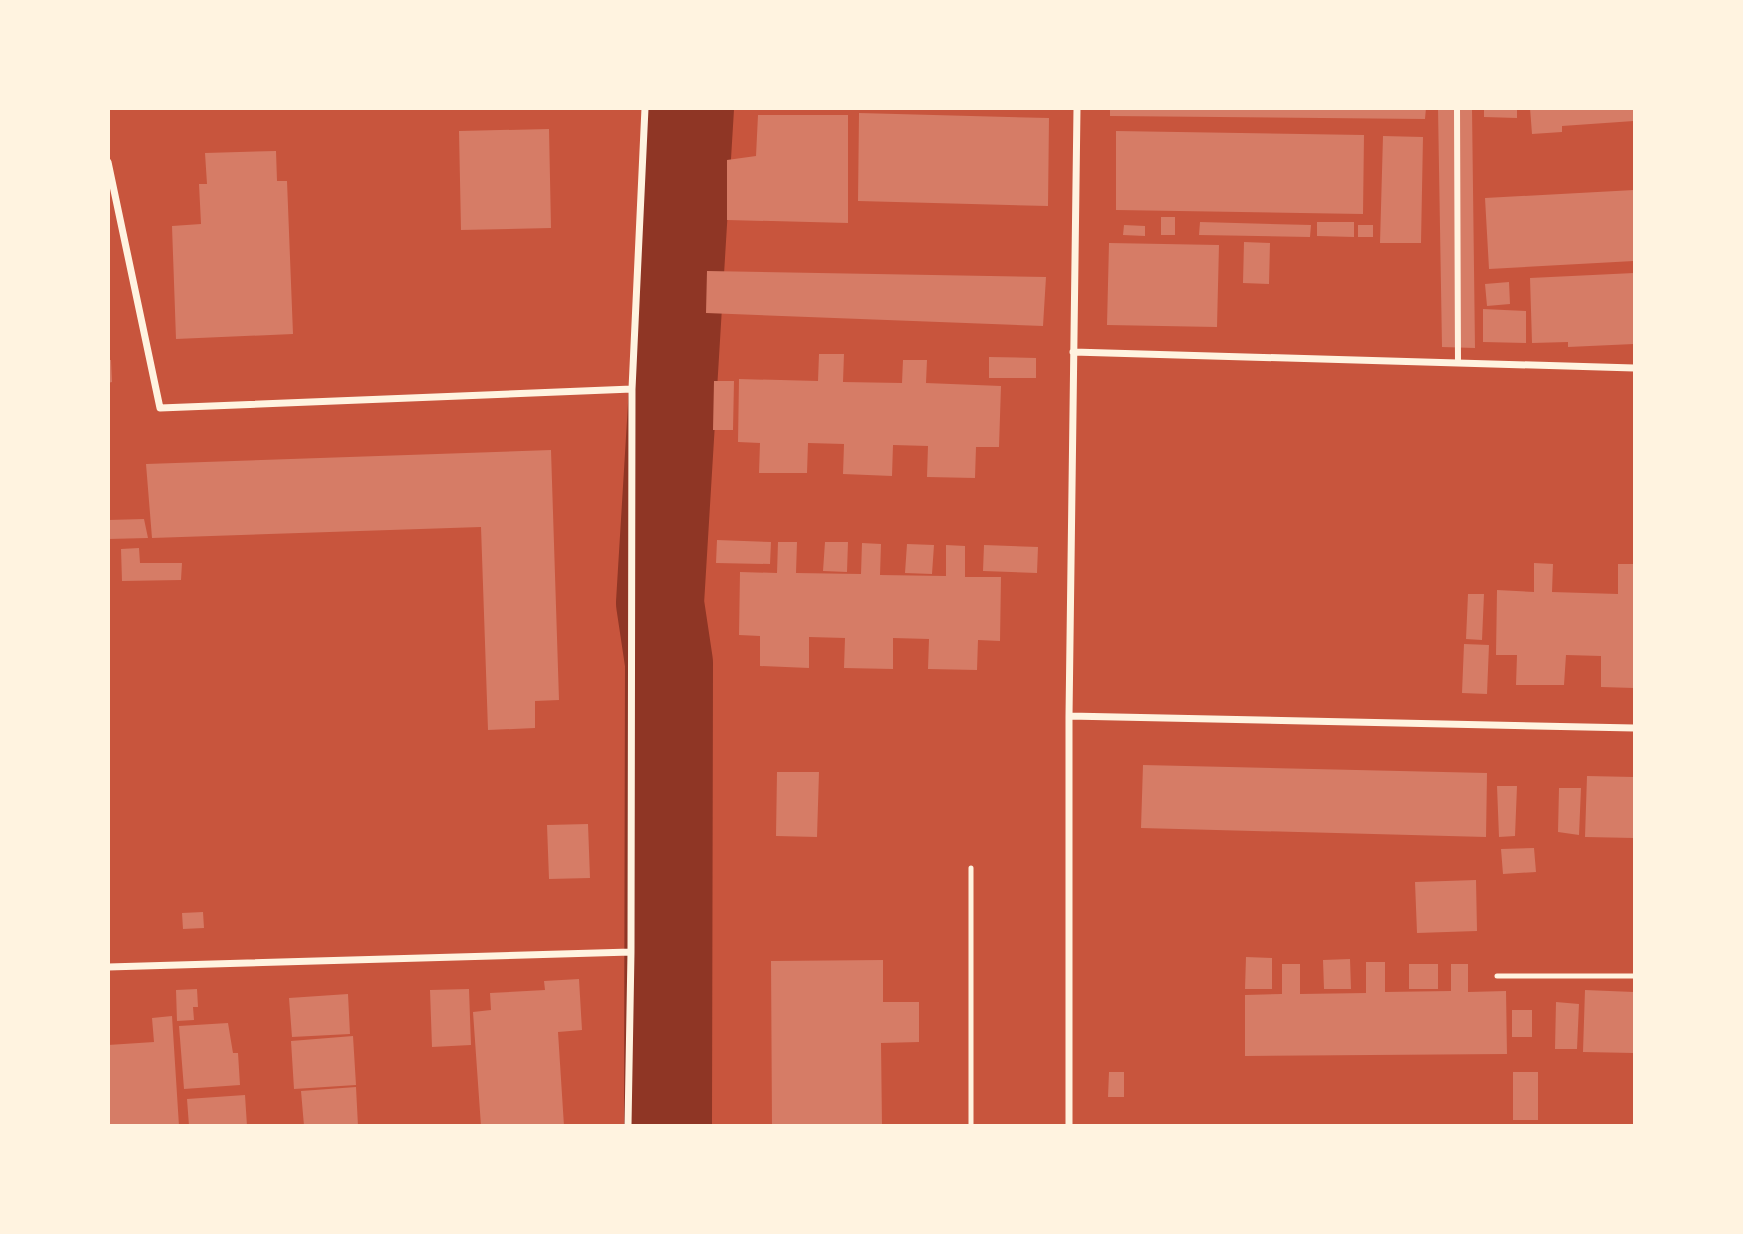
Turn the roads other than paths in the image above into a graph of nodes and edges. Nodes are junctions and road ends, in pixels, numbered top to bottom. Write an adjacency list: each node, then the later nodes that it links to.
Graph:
1 (645, 108): 8 (street)
2 (1077, 108): 5 (street)
3 (1457, 108): 6 (street)
4 (108, 162): 8 (street)
5 (1073, 352): 6 (street); 9 (street)
6 (1458, 363): 7 (street)
7 (1634, 368)
8 (632, 389): 12 (street)
9 (1069, 716): 10 (street); 18 (street)
10 (1634, 728)
11 (971, 868): 17 (lane)
12 (631, 952): 13 (street); 16 (street)
13 (108, 967)
14 (1497, 976): 15 (lane)
15 (1634, 976)
16 (628, 1125)
17 (971, 1125)
18 (1069, 1125)

